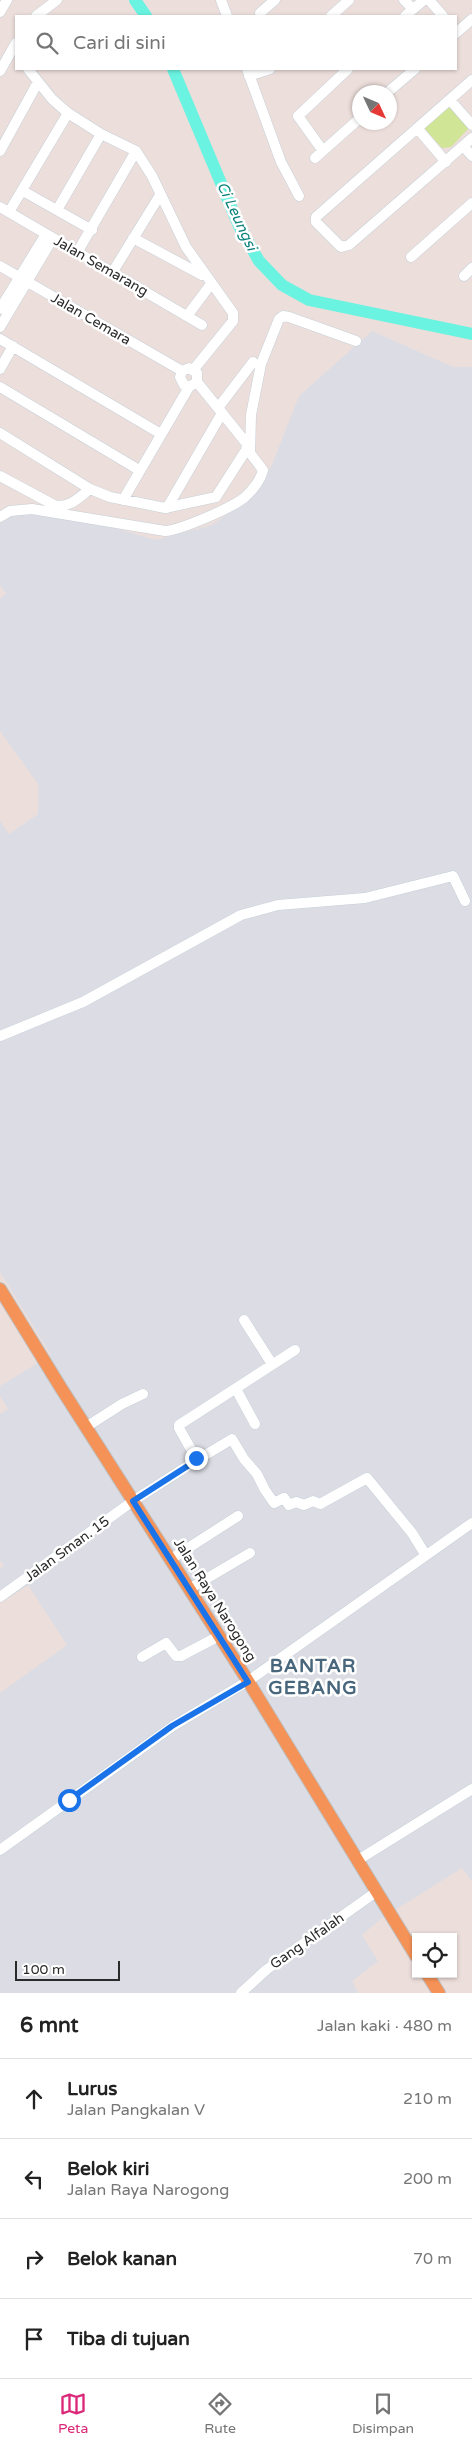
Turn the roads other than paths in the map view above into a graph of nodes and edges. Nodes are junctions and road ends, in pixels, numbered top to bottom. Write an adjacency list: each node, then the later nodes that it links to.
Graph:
1 (7, 0): 9 (street)
2 (57, 0): 12 (street)
3 (221, 0): 13 (street)
4 (349, 0): 14 (street)
5 (404, 0): 11 (street)
6 (424, 0): 11 (street)
7 (429, 0): 15 (street)
8 (273, 1): 10 (street)
9 (0, 12)
10 (260, 13)
11 (409, 13)
12 (37, 15)
13 (227, 15)
14 (332, 15)
15 (442, 15)
16 (472, 19): 17 (street)
17 (457, 31)
18 (15, 48): 19 (street)
19 (0, 69)
20 (29, 70): 26 (street)
21 (263, 70): 24 (street)
22 (347, 70): 36 (street)
23 (414, 70): 27 (street)
24 (248, 72): 44 (street)
25 (472, 80): 28 (street)
26 (38, 82): 29 (street); 37 (street)
27 (396, 85)
28 (450, 100): 30 (street); 32 (street)
29 (68, 113): 33 (street); 42 (street)
30 (472, 124)
31 (352, 125): 36 (street)
32 (417, 128): 41 (street); 41 (street)
33 (101, 134): 38 (street); 47 (street)
34 (472, 138): 35 (street)
35 (463, 146): 39 (street); 41 (street)
36 (323, 150): 40 (street)
37 (0, 151)
38 (136, 151): 43 (street); 48 (street)
39 (472, 156)
40 (315, 158)
41 (446, 162)
42 (23, 190): 46 (street); 47 (street)
43 (160, 195): 50 (street); 58 (street)
44 (300, 196)
45 (472, 203): 52 (street)
46 (4, 210): 49 (street, Jalan Semarang)
47 (57, 210): 48 (street)
48 (92, 230): 51 (street)
49 (49, 236): 51 (street, Jalan Semarang); 57 (street)
50 (132, 238): 55 (street); 58 (street)
51 (78, 251): 55 (street, Jalan Semarang)
52 (411, 257)
53 (0, 266): 57 (street, Jalan Cemara)
54 (472, 268): 56 (street)
55 (112, 272): 60 (street, Jalan Semarang)
56 (464, 276)
57 (23, 280): 59 (street); 62 (street); 69 (street, Jalan Cemara)
58 (209, 281): 60 (street); 68 (street)
59 (0, 309)
60 (187, 316): 61 (street, Jalan Semarang)
61 (202, 325)
62 (0, 327)
63 (0, 338): 65 (street)
64 (356, 340): 80 (street)
65 (12, 346): 67 (street); 74 (street)
66 (252, 362): 72 (street)
67 (0, 369)
68 (194, 369): 69 (street); 70 (street)
69 (182, 371): 70 (street)
70 (193, 385): 72 (street); 74 (street)
71 (0, 387): 75 (street)
72 (220, 411): 79 (street); 79 (street)
73 (0, 433): 77 (street)
74 (160, 434): 75 (street)
75 (139, 470): 78 (street)
76 (0, 476): 77 (street)
77 (90, 489): 78 (street)
78 (123, 500): 79 (street)
79 (168, 508)
80 (0, 517)
81 (466, 901): 82 (street)
82 (0, 1036)
83 (0, 1289): 84 (main road, Jalan Raya Narogong)
84 (4, 1303): 91 (main road, Jalan Raya Narogong)
85 (244, 1320): 87 (street)
86 (295, 1350): 87 (street)
87 (272, 1364): 88 (street)
88 (236, 1389): 90 (street); 92 (street)
89 (143, 1394): 91 (street)
90 (255, 1424)
91 (86, 1427): 93 (main road, Jalan Raya Narogong)
92 (197, 1460): 93 (street, Jalan Sman. 15); 97 (street, Jalan Sman. 15)
93 (133, 1501): 98 (main road, Jalan Raya Narogong); 100 (street, Jalan Sman. 15)
94 (238, 1516): 98 (street)
95 (472, 1523): 97 (street)
96 (250, 1553): 99 (street)
97 (425, 1554): 103 (street)
98 (171, 1559): 99 (main road, Jalan Raya Narogong)
99 (189, 1589): 101 (main road, Jalan Raya Narogong)
100 (0, 1597)
101 (219, 1636): 102 (street); 103 (main road, Jalan Raya Narogong)
102 (142, 1657)
103 (248, 1682): 105 (street); 106 (main road, Jalan Raya Narogong)
104 (472, 1788): 106 (street)
105 (0, 1850)
106 (358, 1860): 107 (main road, Jalan Raya Narogong)
107 (376, 1892): 108 (main road, Jalan Raya Narogong); 110 (street, Gang Alfalah)
108 (412, 1950)
109 (430, 1978): 111 (main road)
110 (241, 1993)
111 (439, 1993)

